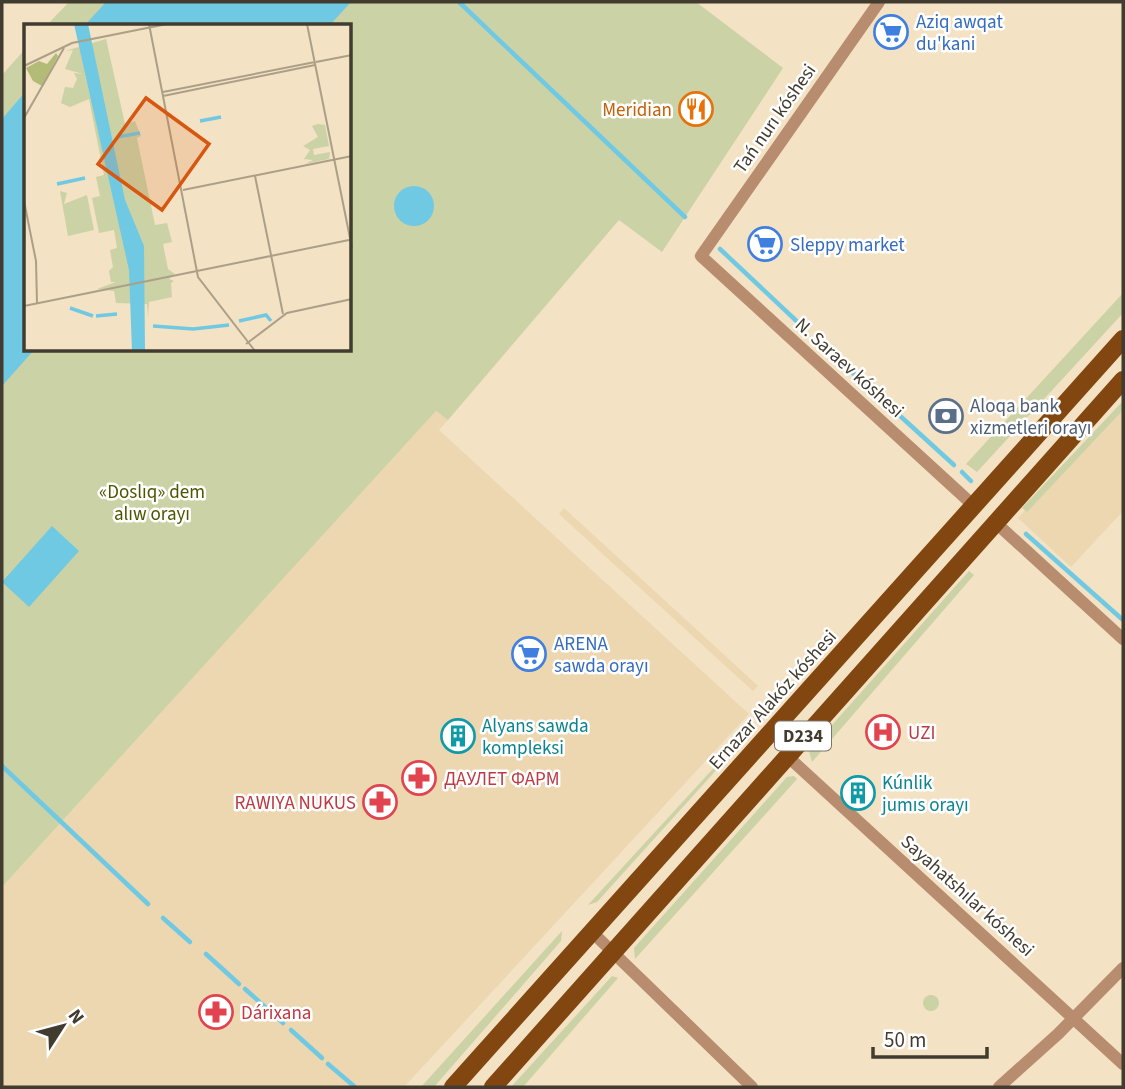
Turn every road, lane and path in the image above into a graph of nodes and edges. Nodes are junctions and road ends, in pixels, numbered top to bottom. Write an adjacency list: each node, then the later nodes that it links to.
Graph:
1 (879, 2): 2 (street, Tań nurı kóshesi)
2 (701, 256): 5 (street, N. Saraev kóshesi)
3 (1123, 339): 5 (main road, Ernazar Alakóz kóshesi / D234)
4 (1123, 380): 6 (main road, D234)
5 (974, 506): 9 (main road, Ernazar Alakóz kóshesi / D234)
6 (995, 522): 7 (street); 8 (main road, D234)
7 (1123, 639)
8 (786, 755): 10 (main road, D234); 12 (street, Sayahatshılar kóshesi)
9 (593, 933): 10 (street); 14 (main road, Ernazar Alakóz kóshesi / D234)
10 (612, 951): 15 (main road, D234); 16 (street)
11 (1123, 968): 12 (street)
12 (1074, 1017): 13 (street, Sayahatshılar kóshesi); 17 (street)
13 (1123, 1064)
14 (453, 1087)
15 (493, 1087)
16 (752, 1087)
17 (999, 1087)

